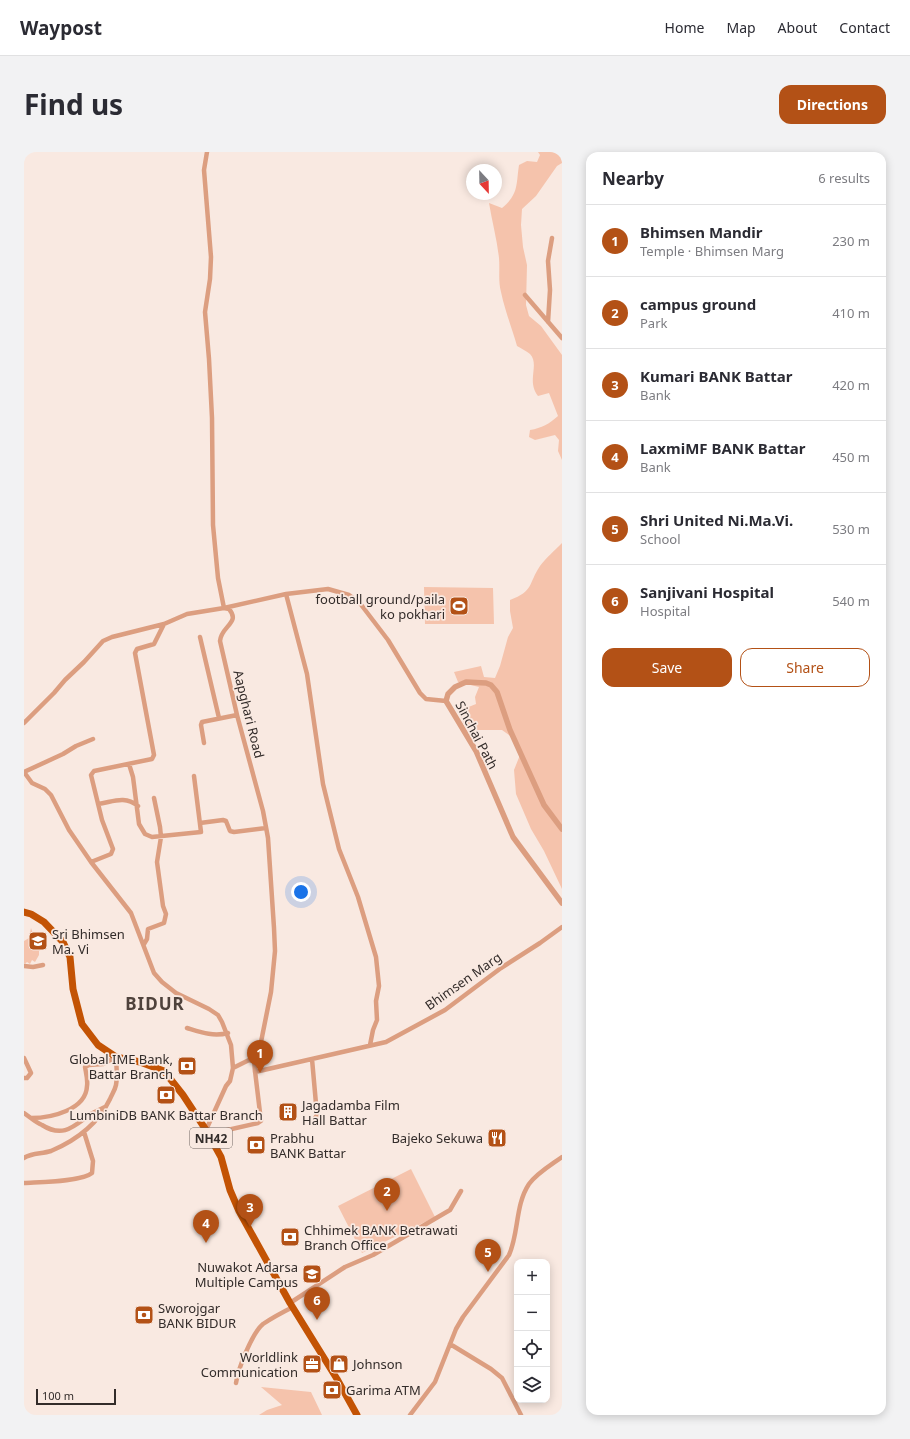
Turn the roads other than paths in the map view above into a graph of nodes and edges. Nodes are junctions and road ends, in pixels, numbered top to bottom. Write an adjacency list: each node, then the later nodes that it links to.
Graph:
1 (206, 153): 7 (street)
2 (552, 238): 4 (street)
3 (525, 295): 4 (street)
4 (548, 322): 5 (street)
5 (562, 338)
6 (286, 594): 7 (street); 10 (street); 35 (street)
7 (224, 608): 8 (street); 11 (street, Aapghari Road)
8 (164, 624): 13 (street); 16 (street)
9 (200, 636): 12 (street)
10 (446, 701): 24 (street, Sinchai Path); 27 (street, Sinchai Path)
11 (237, 715): 12 (street); 23 (street, Aapghari Road)
12 (219, 718): 15 (street)
13 (24, 723)
14 (93, 739): 17 (street)
15 (204, 743)
16 (129, 764): 20 (street); 21 (street)
17 (24, 772): 26 (street)
18 (194, 776): 22 (street)
19 (154, 798): 25 (street)
20 (98, 804): 21 (street); 26 (street)
21 (138, 806): 25 (street)
22 (200, 824): 23 (street); 25 (street)
23 (266, 828): 40 (street, Aapghari Road)
24 (562, 829)
25 (161, 837): 30 (street)
26 (91, 862): 30 (street)
27 (562, 903)
28 (24, 912): 36 (main road, NH42)
29 (562, 926): 35 (street, Bhimsen Marg)
30 (144, 944): 34 (street)
31 (42, 965): 32 (street)
32 (24, 966)
33 (187, 1028): 34 (street)
34 (228, 1033): 39 (street)
35 (370, 1045): 38 (street, Bhimsen Marg)
36 (116, 1057): 42 (street); 44 (street); 46 (main road, NH42)
37 (24, 1058): 41 (street)
38 (312, 1059): 40 (street, Bhimsen Marg); 45 (street)
39 (233, 1068): 40 (street); 46 (street)
40 (255, 1072): 48 (street, Aapghari Road)
41 (24, 1078)
42 (107, 1106): 44 (street); 47 (street)
43 (24, 1113): 44 (street)
44 (31, 1118)
45 (315, 1118)
46 (206, 1130): 48 (main road, NH42)
47 (84, 1132): 50 (street); 51 (street)
48 (212, 1139): 53 (main road, NH42)
49 (562, 1156): 54 (street)
50 (24, 1158)
51 (24, 1184)
52 (461, 1191): 53 (street)
53 (292, 1305): 55 (street); 56 (main road, NH42)
54 (450, 1344): 57 (street); 58 (street)
55 (236, 1383)
56 (356, 1415)
57 (410, 1415)
58 (521, 1415)

